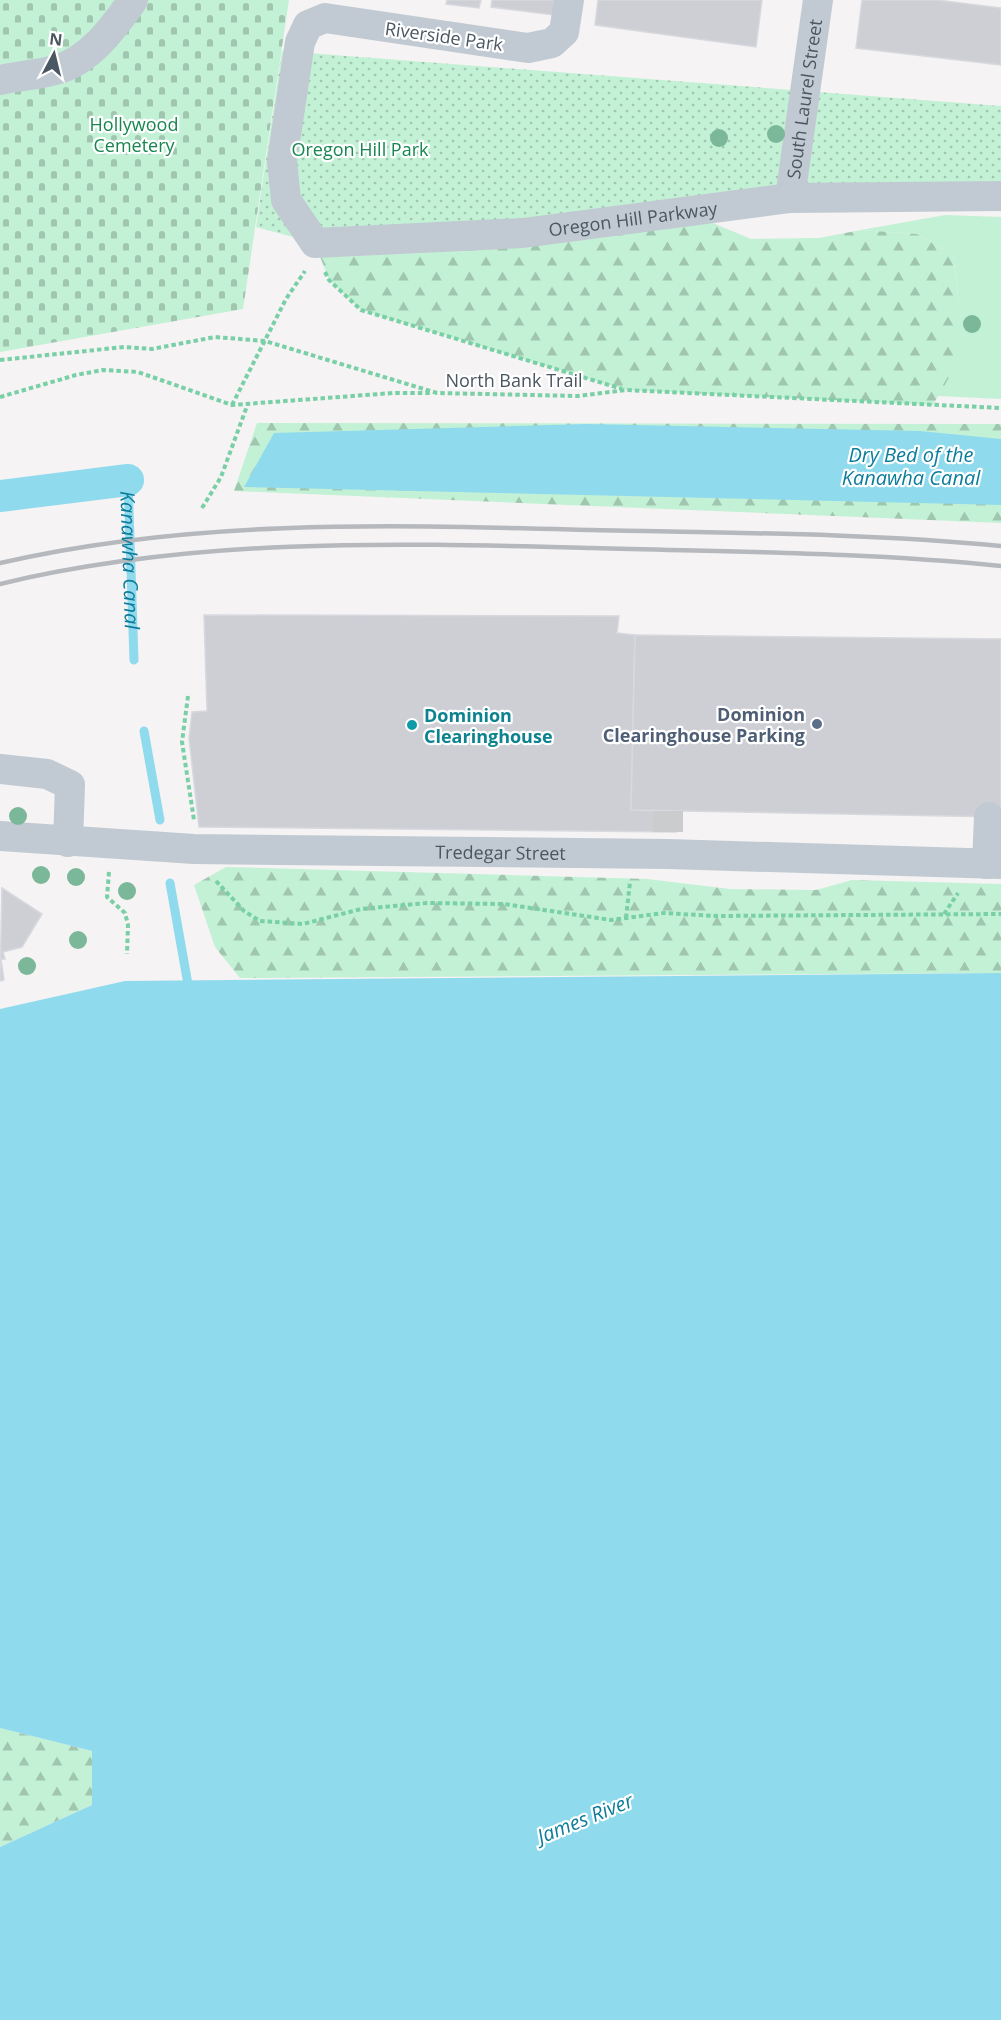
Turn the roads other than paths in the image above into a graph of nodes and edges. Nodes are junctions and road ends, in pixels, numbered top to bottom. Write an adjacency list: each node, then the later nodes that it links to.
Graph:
1 (133, 0): 5 (street)
2 (569, 0): 4 (street, Riverside Park)
3 (818, 0): 7 (street, South Laurel Street)
4 (306, 22): 7 (street, Oregon Hill Parkway)
5 (5, 70)
6 (1001, 196): 7 (street, Oregon Hill Parkway)
7 (790, 198)
8 (0, 769): 11 (street)
9 (989, 817): 12 (street)
10 (0, 836): 11 (street, Tredegar Street)
11 (68, 842): 12 (street, Tredegar Street)
12 (994, 864)

